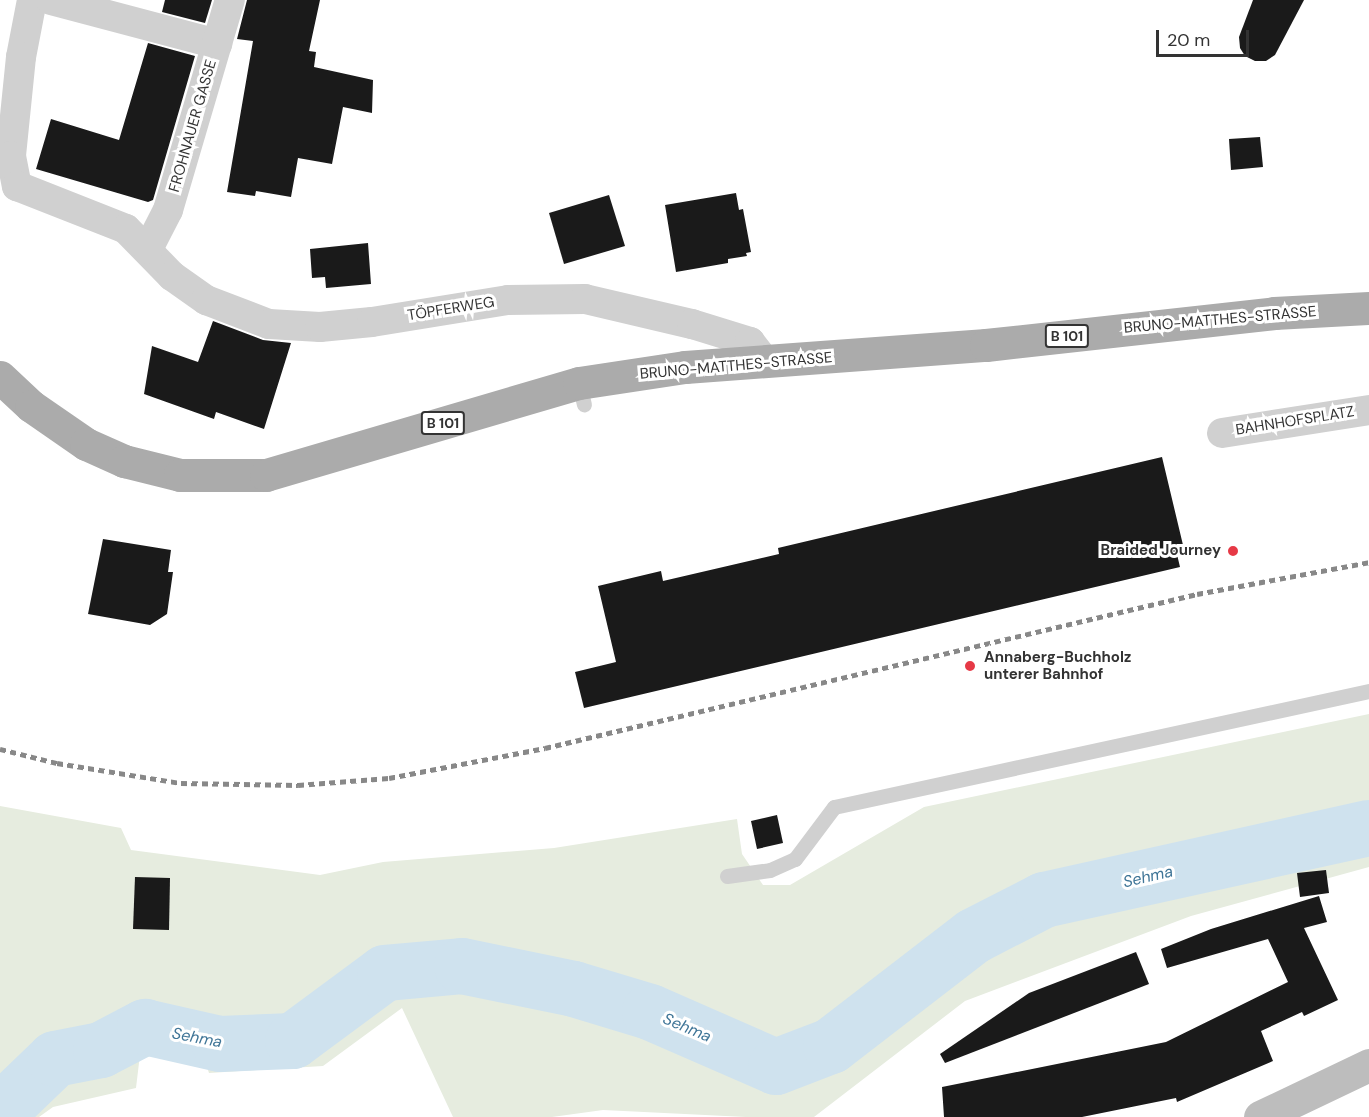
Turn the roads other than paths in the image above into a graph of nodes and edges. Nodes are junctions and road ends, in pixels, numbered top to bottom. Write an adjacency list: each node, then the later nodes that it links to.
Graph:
1 (33, 0): 5 (street)
2 (51, 0): 4 (street)
3 (230, 0): 4 (street, FROHNAUER GASSE)
4 (217, 44): 6 (street, FROHNAUER GASSE)
5 (11, 55): 6 (street, TÖPFERWEG)
6 (148, 249): 8 (street, TÖPFERWEG)
7 (1369, 308): 8 (main road, BRUNO-MATTHES-STRASSE / B 101)
8 (765, 361): 9 (main road, BRUNO-MATTHES-STRASSE / B 101)
9 (0, 376)
10 (1369, 410): 11 (street, BAHNHOFSPLATZ)
11 (1221, 433)
12 (1369, 691): 13 (lane)
13 (727, 876)
14 (1369, 1065): 15 (main road)
15 (1260, 1117)

